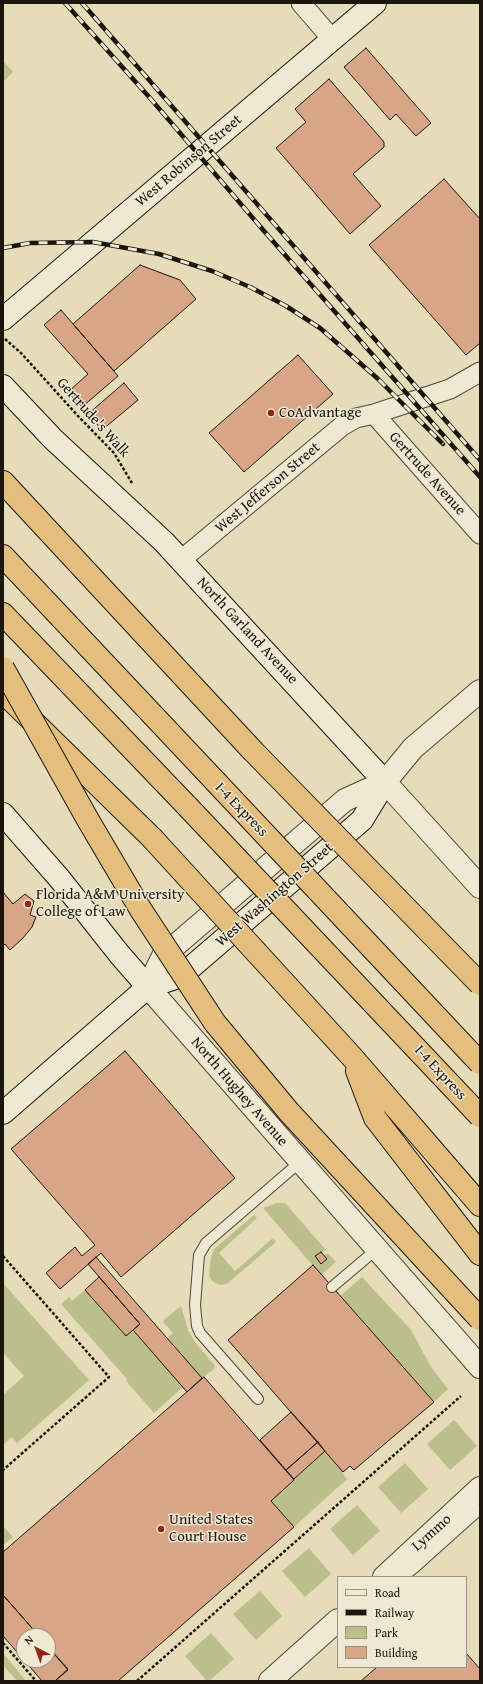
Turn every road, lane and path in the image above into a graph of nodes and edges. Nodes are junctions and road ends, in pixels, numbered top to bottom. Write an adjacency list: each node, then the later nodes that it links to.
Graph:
1 (301, 3): 3 (street)
2 (374, 3): 3 (main road, West Robinson Street)
3 (332, 39): 4 (main road, West Robinson Street)
4 (3, 319)
5 (3, 337): 10 (path, Gertrude's Walk)
6 (480, 372): 8 (street, West Jefferson Street)
7 (3, 386): 13 (main road, North Garland Avenue)
8 (365, 416): 11 (street, Gertrude Avenue); 13 (street, West Jefferson Street)
9 (3, 482): 21 (highway, bridge)
10 (136, 489)
11 (480, 534)
12 (3, 556): 24 (highway, I-4 Express, bridge)
13 (181, 560): 18 (main road, North Garland Avenue)
14 (3, 614): 26 (highway, I-4 Express, bridge)
15 (3, 668): 33 (highway, bridge)
16 (480, 691): 18 (main road, West Washington Street)
17 (3, 692): 23 (highway, bridge)
18 (385, 782): 20 (main road, North Garland Avenue); 22 (main road, West Washington Street)
19 (3, 814): 22 (main road, North Hughey Avenue)
20 (480, 887)
21 (480, 984)
22 (148, 987): 25 (main road, West Washington Street); 27 (main road, North Hughey Avenue)
23 (352, 1057): 28 (highway); 30 (highway)
24 (480, 1063)
25 (3, 1113)
26 (480, 1116)
27 (300, 1162): 29 (main road, North Hughey Avenue); 36 (lane)
28 (480, 1205)
29 (377, 1249): 32 (lane); 34 (main road, North Hughey Avenue)
30 (480, 1254)
31 (3, 1256): 37 (path)
32 (332, 1287)
33 (480, 1319)
34 (480, 1367)
35 (461, 1396): 46 (path)
36 (258, 1399)
37 (3, 1470)
38 (480, 1488): 40 (main road)
39 (480, 1509): 41 (lane, Lymmo)
40 (385, 1576)
41 (403, 1576)
42 (337, 1621): 47 (main road)
43 (337, 1627): 48 (lane)
44 (3, 1643): 45 (path)
45 (36, 1681)
46 (137, 1681)
47 (270, 1681)
48 (277, 1681)

